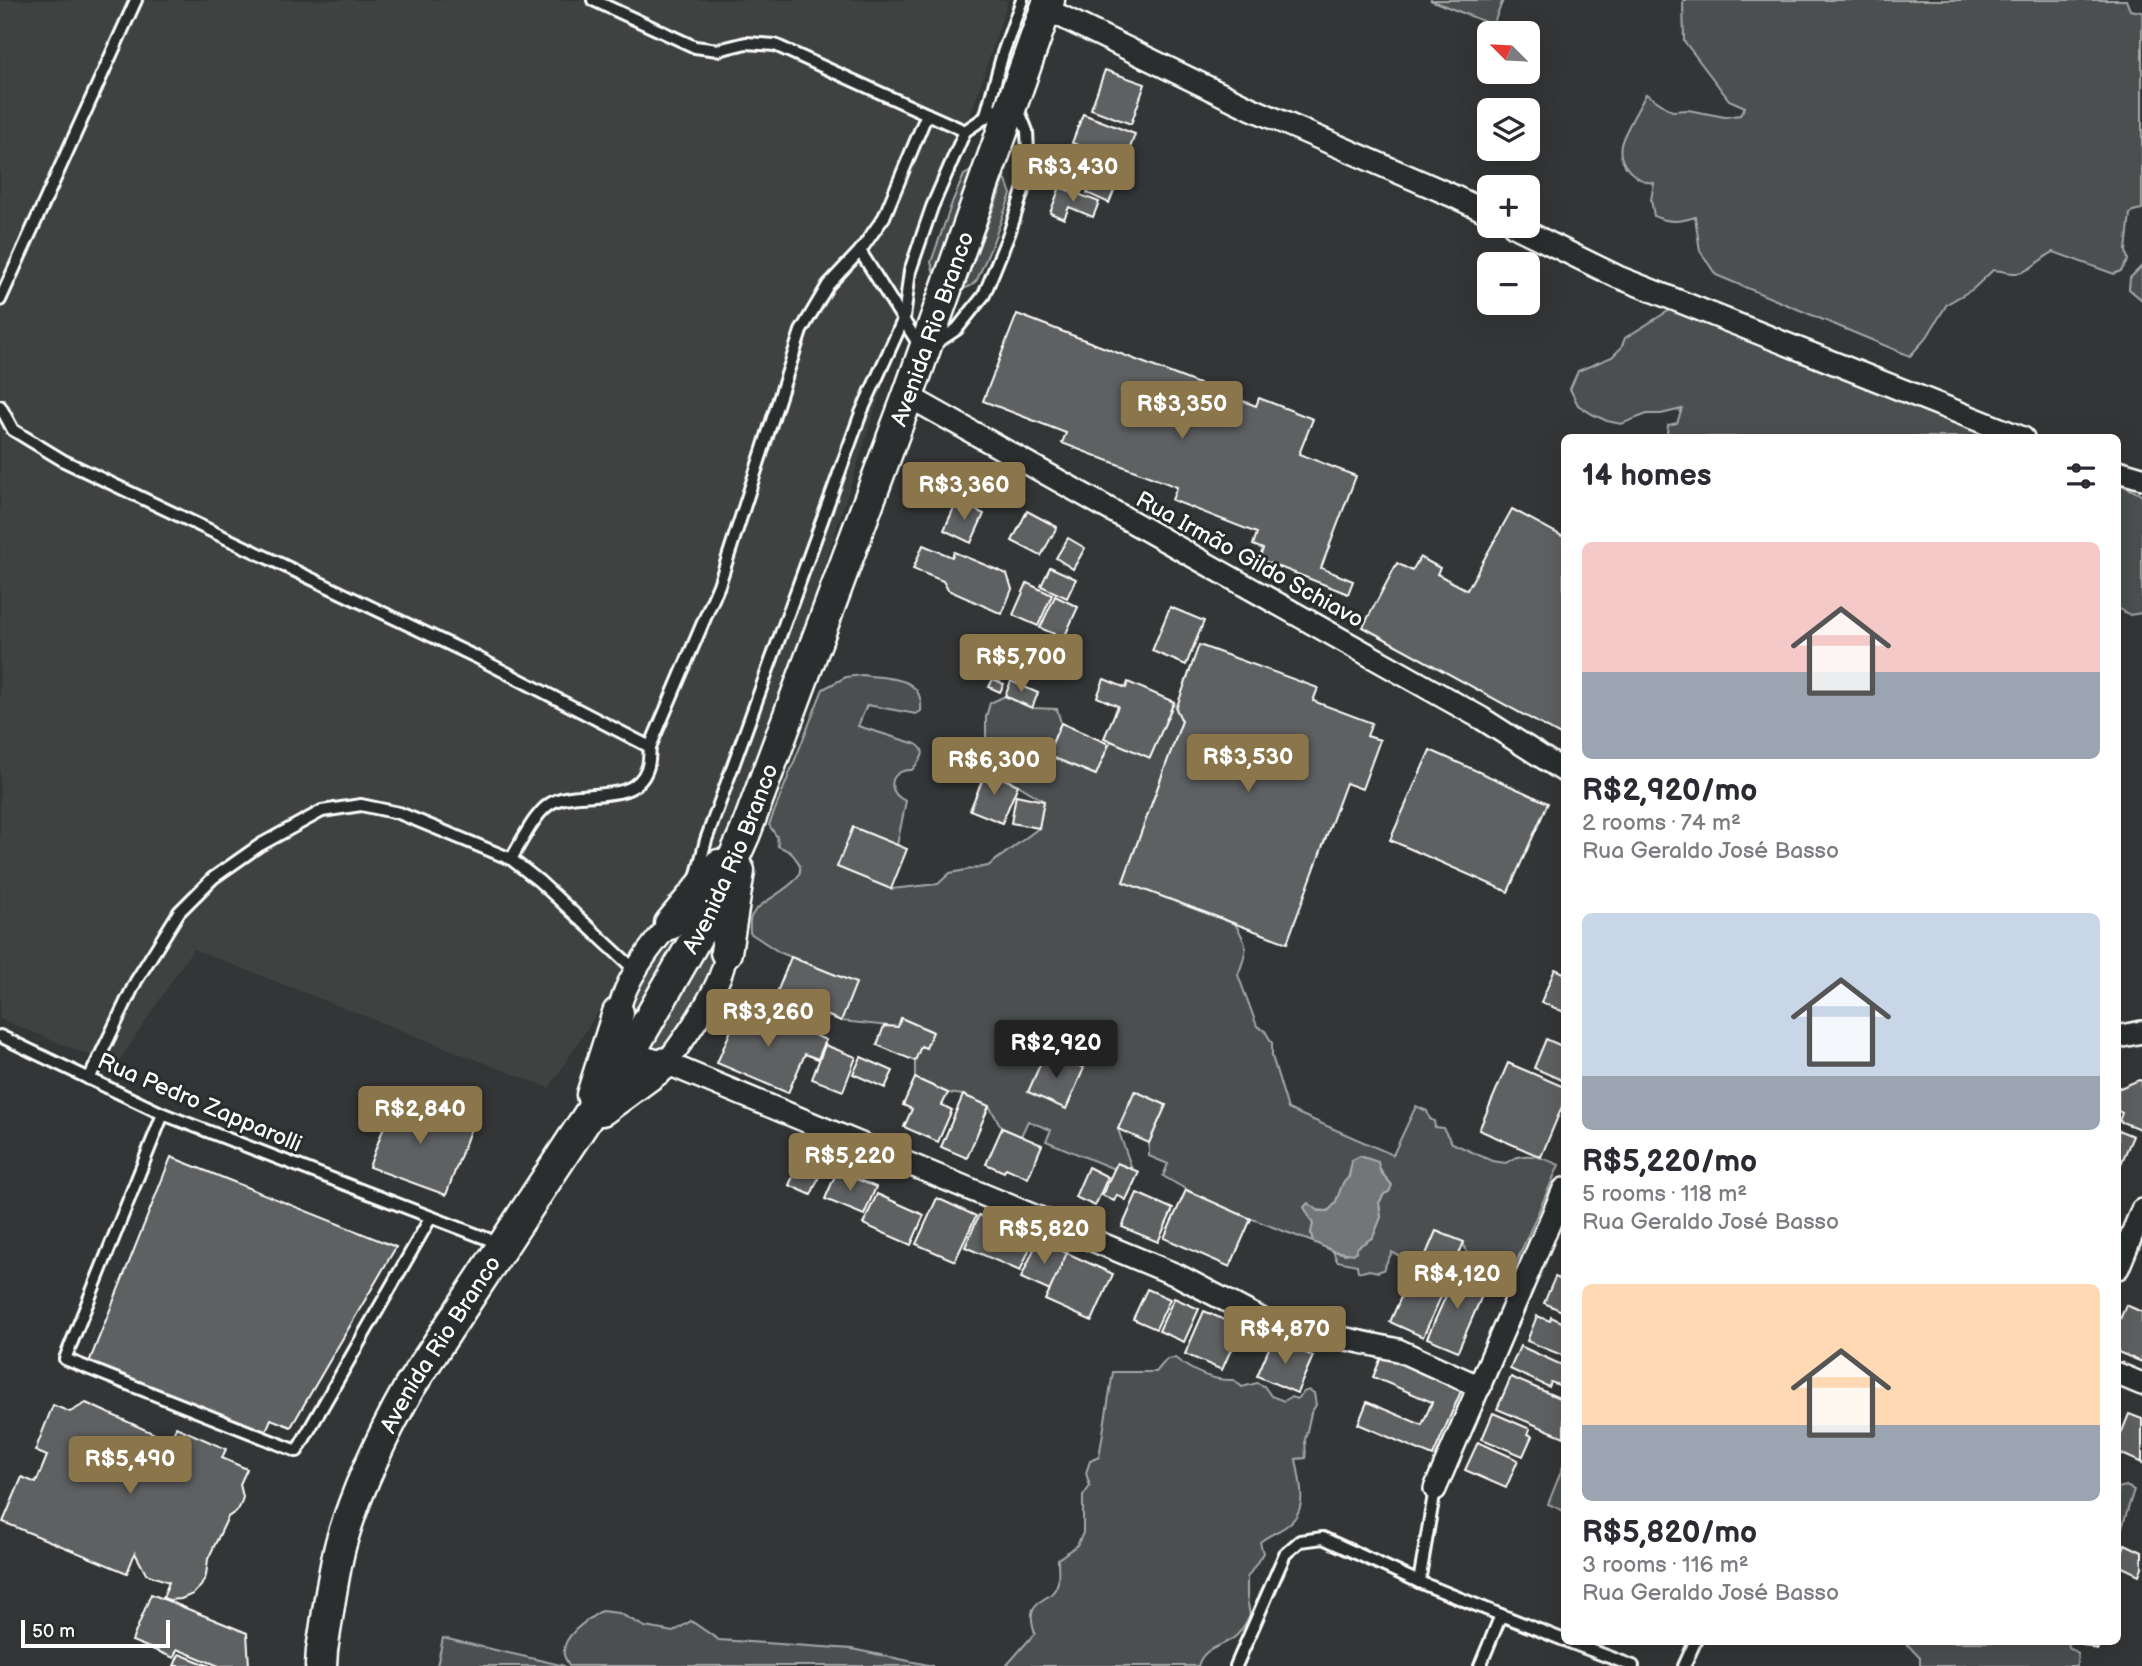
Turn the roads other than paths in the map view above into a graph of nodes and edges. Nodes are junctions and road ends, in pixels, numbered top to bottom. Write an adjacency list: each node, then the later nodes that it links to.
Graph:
1 (136, 0): 11 (lane)
2 (593, 0): 5 (lane)
3 (1039, 3): 4 (main road, Avenida Rio Branco); 6 (lane); 8 (street)
4 (1014, 98): 6 (lane); 13 (main road, Avenida Rio Branco); 13 (lane)
5 (927, 114): 7 (lane); 10 (lane)
6 (986, 115): 7 (lane)
7 (965, 131): 12 (lane)
8 (1477, 207)
9 (1538, 238): 16 (street)
10 (860, 251): 12 (lane); 19 (lane)
11 (0, 300)
12 (904, 318): 13 (lane); 23 (lane)
13 (923, 352): 14 (main road, Avenida Rio Branco)
14 (908, 396): 20 (street, Rua Irmão Gildo Schiavo); 21 (main road, Avenida Rio Branco)
15 (0, 406): 19 (lane)
16 (2013, 434)
17 (2121, 472): 18 (street)
18 (2142, 478)
19 (650, 747): 22 (lane)
20 (1561, 769)
21 (746, 833): 23 (main road); 25 (main road)
22 (511, 859): 26 (lane); 33 (lane)
23 (697, 911): 24 (main road); 25 (street); 31 (main road, Avenida Rio Branco)
24 (670, 925): 26 (street)
25 (726, 952): 32 (street)
26 (635, 970): 27 (street)
27 (618, 1013): 31 (street); 35 (main road)
28 (2142, 1032): 30 (street)
29 (0, 1036): 33 (lane, Rua Pedro Zapparolli)
30 (2121, 1036)
31 (632, 1051): 32 (street); 35 (main road, Avenida Rio Branco)
32 (666, 1063): 35 (main road); 43 (street)
33 (89, 1079): 34 (lane, Rua Pedro Zapparolli)
34 (163, 1114): 38 (lane, Rua Pedro Zapparolli); 38 (lane)
35 (583, 1125): 39 (main road, Avenida Rio Branco)
36 (1561, 1196): 43 (street)
37 (2142, 1210): 40 (street)
38 (431, 1217): 39 (lane, Rua Pedro Zapparolli)
39 (504, 1245): 50 (main road, Avenida Rio Branco)
40 (2121, 1261)
41 (2121, 1375): 42 (street)
42 (2142, 1384)
43 (1480, 1387): 44 (street)
44 (1435, 1489): 45 (lane)
45 (1419, 1582): 46 (lane); 51 (lane)
46 (1501, 1615): 47 (lane); 52 (lane)
47 (1561, 1639)
48 (1578, 1645): 53 (lane)
49 (1694, 1645): 54 (lane)
50 (321, 1666)
51 (1236, 1666)
52 (1480, 1666)
53 (1633, 1666)
54 (1684, 1666)

